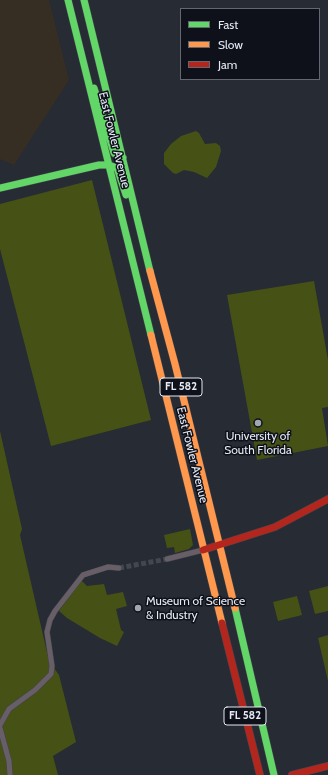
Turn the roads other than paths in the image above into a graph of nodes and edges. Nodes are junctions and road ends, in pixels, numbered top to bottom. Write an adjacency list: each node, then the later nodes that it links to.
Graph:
1 (68, 0): 3 (main road, East Fowler Avenue / FL 582)
2 (84, 0): 4 (main road, East Fowler Avenue / FL 582)
3 (88, 79): 4 (main road); 5 (main road, East Fowler Avenue / FL 582)
4 (123, 158): 7 (main road, East Fowler Avenue / FL 582)
5 (109, 165): 6 (main road); 7 (main road); 10 (main road, East Fowler Avenue / FL 582)
6 (0, 188)
7 (139, 231): 9 (main road, East Fowler Avenue / FL 582)
8 (328, 499): 9 (main road)
9 (220, 546): 10 (main road); 18 (main road, East Fowler Avenue / FL 582)
10 (203, 550): 11 (street); 17 (main road, East Fowler Avenue / FL 582)
11 (167, 559)
12 (119, 568): 13 (street)
13 (0, 725)
14 (0, 728): 16 (street)
15 (328, 766): 19 (main road)
16 (10, 775)
17 (260, 775)
18 (274, 775)
19 (292, 775)

